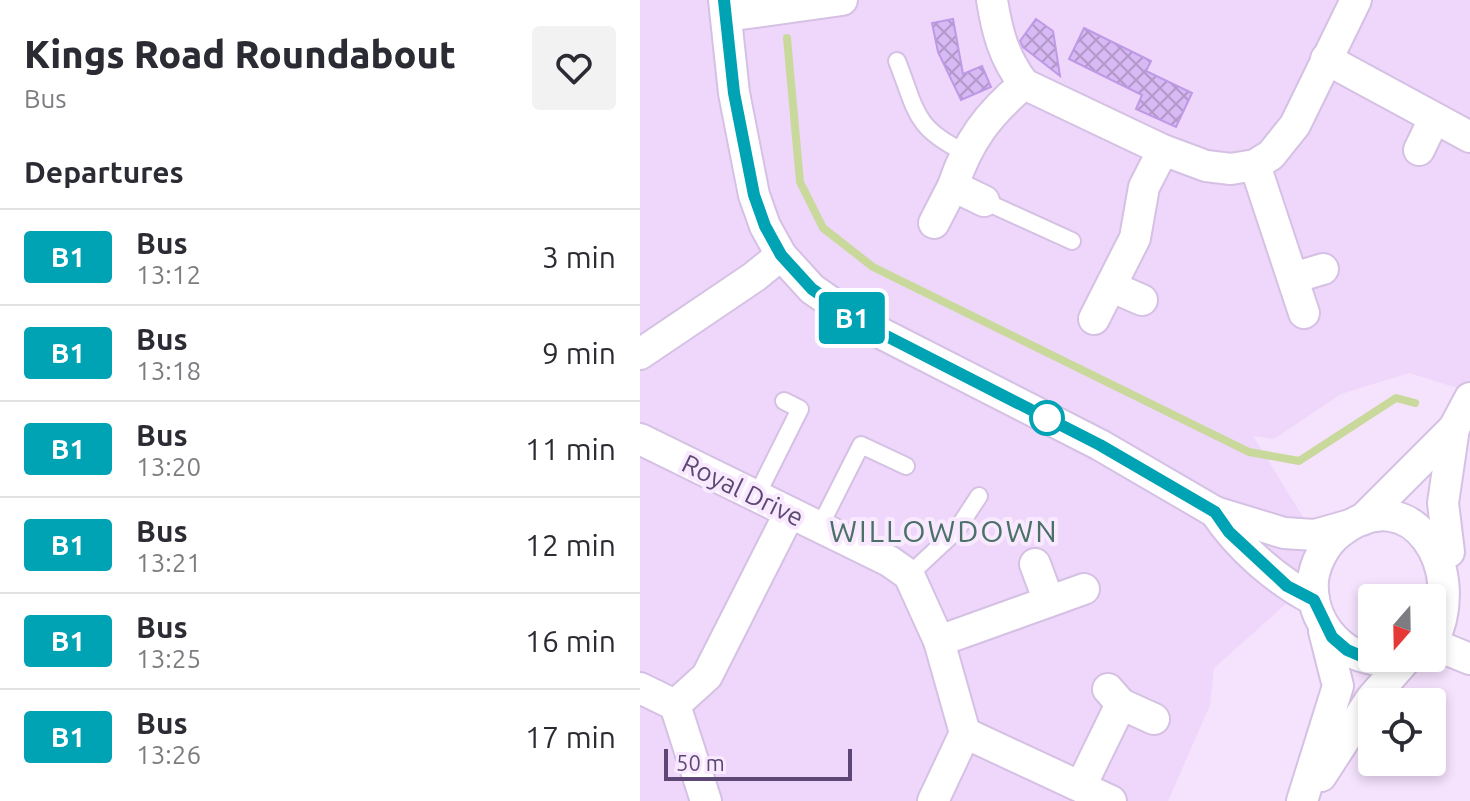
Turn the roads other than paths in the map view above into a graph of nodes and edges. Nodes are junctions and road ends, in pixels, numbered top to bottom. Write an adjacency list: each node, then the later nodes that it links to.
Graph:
1 (842, 0): 4 (street)
2 (992, 0): 7 (street)
3 (1356, 0): 5 (street)
4 (725, 8): 18 (street)
5 (1326, 59): 8 (street); 13 (street)
6 (897, 61): 12 (lane)
7 (1024, 84): 10 (street); 12 (street)
8 (1434, 119): 9 (street); 11 (street)
9 (1470, 137)
10 (1163, 150): 13 (street); 21 (street)
11 (1419, 150)
12 (964, 152): 14 (street)
13 (1255, 165): 20 (street)
14 (953, 186): 15 (street); 16 (street)
15 (984, 201): 17 (lane)
16 (934, 223)
17 (1072, 241)
18 (781, 255): 25 (street); 33 (street)
19 (1323, 269): 20 (street)
20 (1293, 278): 23 (street)
21 (1112, 287): 22 (street); 24 (street)
22 (1142, 300)
23 (1304, 313)
24 (1094, 319)
25 (640, 354)
26 (1470, 398): 28 (street)
27 (784, 401): 32 (lane)
28 (1454, 428): 35 (street); 37 (street)
29 (640, 439): 32 (street, Royal Drive)
30 (906, 466): 36 (lane)
31 (979, 496): 39 (lane)
32 (756, 497): 34 (street, Royal Drive)
33 (1215, 512): 35 (street); 43 (street)
34 (789, 514): 36 (street, Royal Drive); 51 (street)
35 (1356, 522): 37 (street); 43 (street)
36 (819, 528): 39 (street, Royal Drive)
37 (1449, 552): 41 (street)
38 (1035, 564): 42 (street)
39 (909, 575): 45 (street)
40 (1084, 589): 42 (street)
41 (1464, 591): 44 (street)
42 (1048, 599): 45 (street)
43 (1317, 610): 47 (street); 58 (street)
44 (1446, 628)
45 (939, 641): 53 (street)
46 (1446, 650): 48 (street)
47 (1358, 654)
48 (1470, 659)
49 (1394, 672): 58 (street)
50 (640, 688): 51 (street)
51 (675, 705): 55 (street)
52 (1154, 719): 54 (street)
53 (965, 733): 54 (street); 56 (street)
54 (1081, 786): 57 (street)
55 (706, 801)
56 (933, 801)
57 (1111, 801)
58 (1304, 801)

